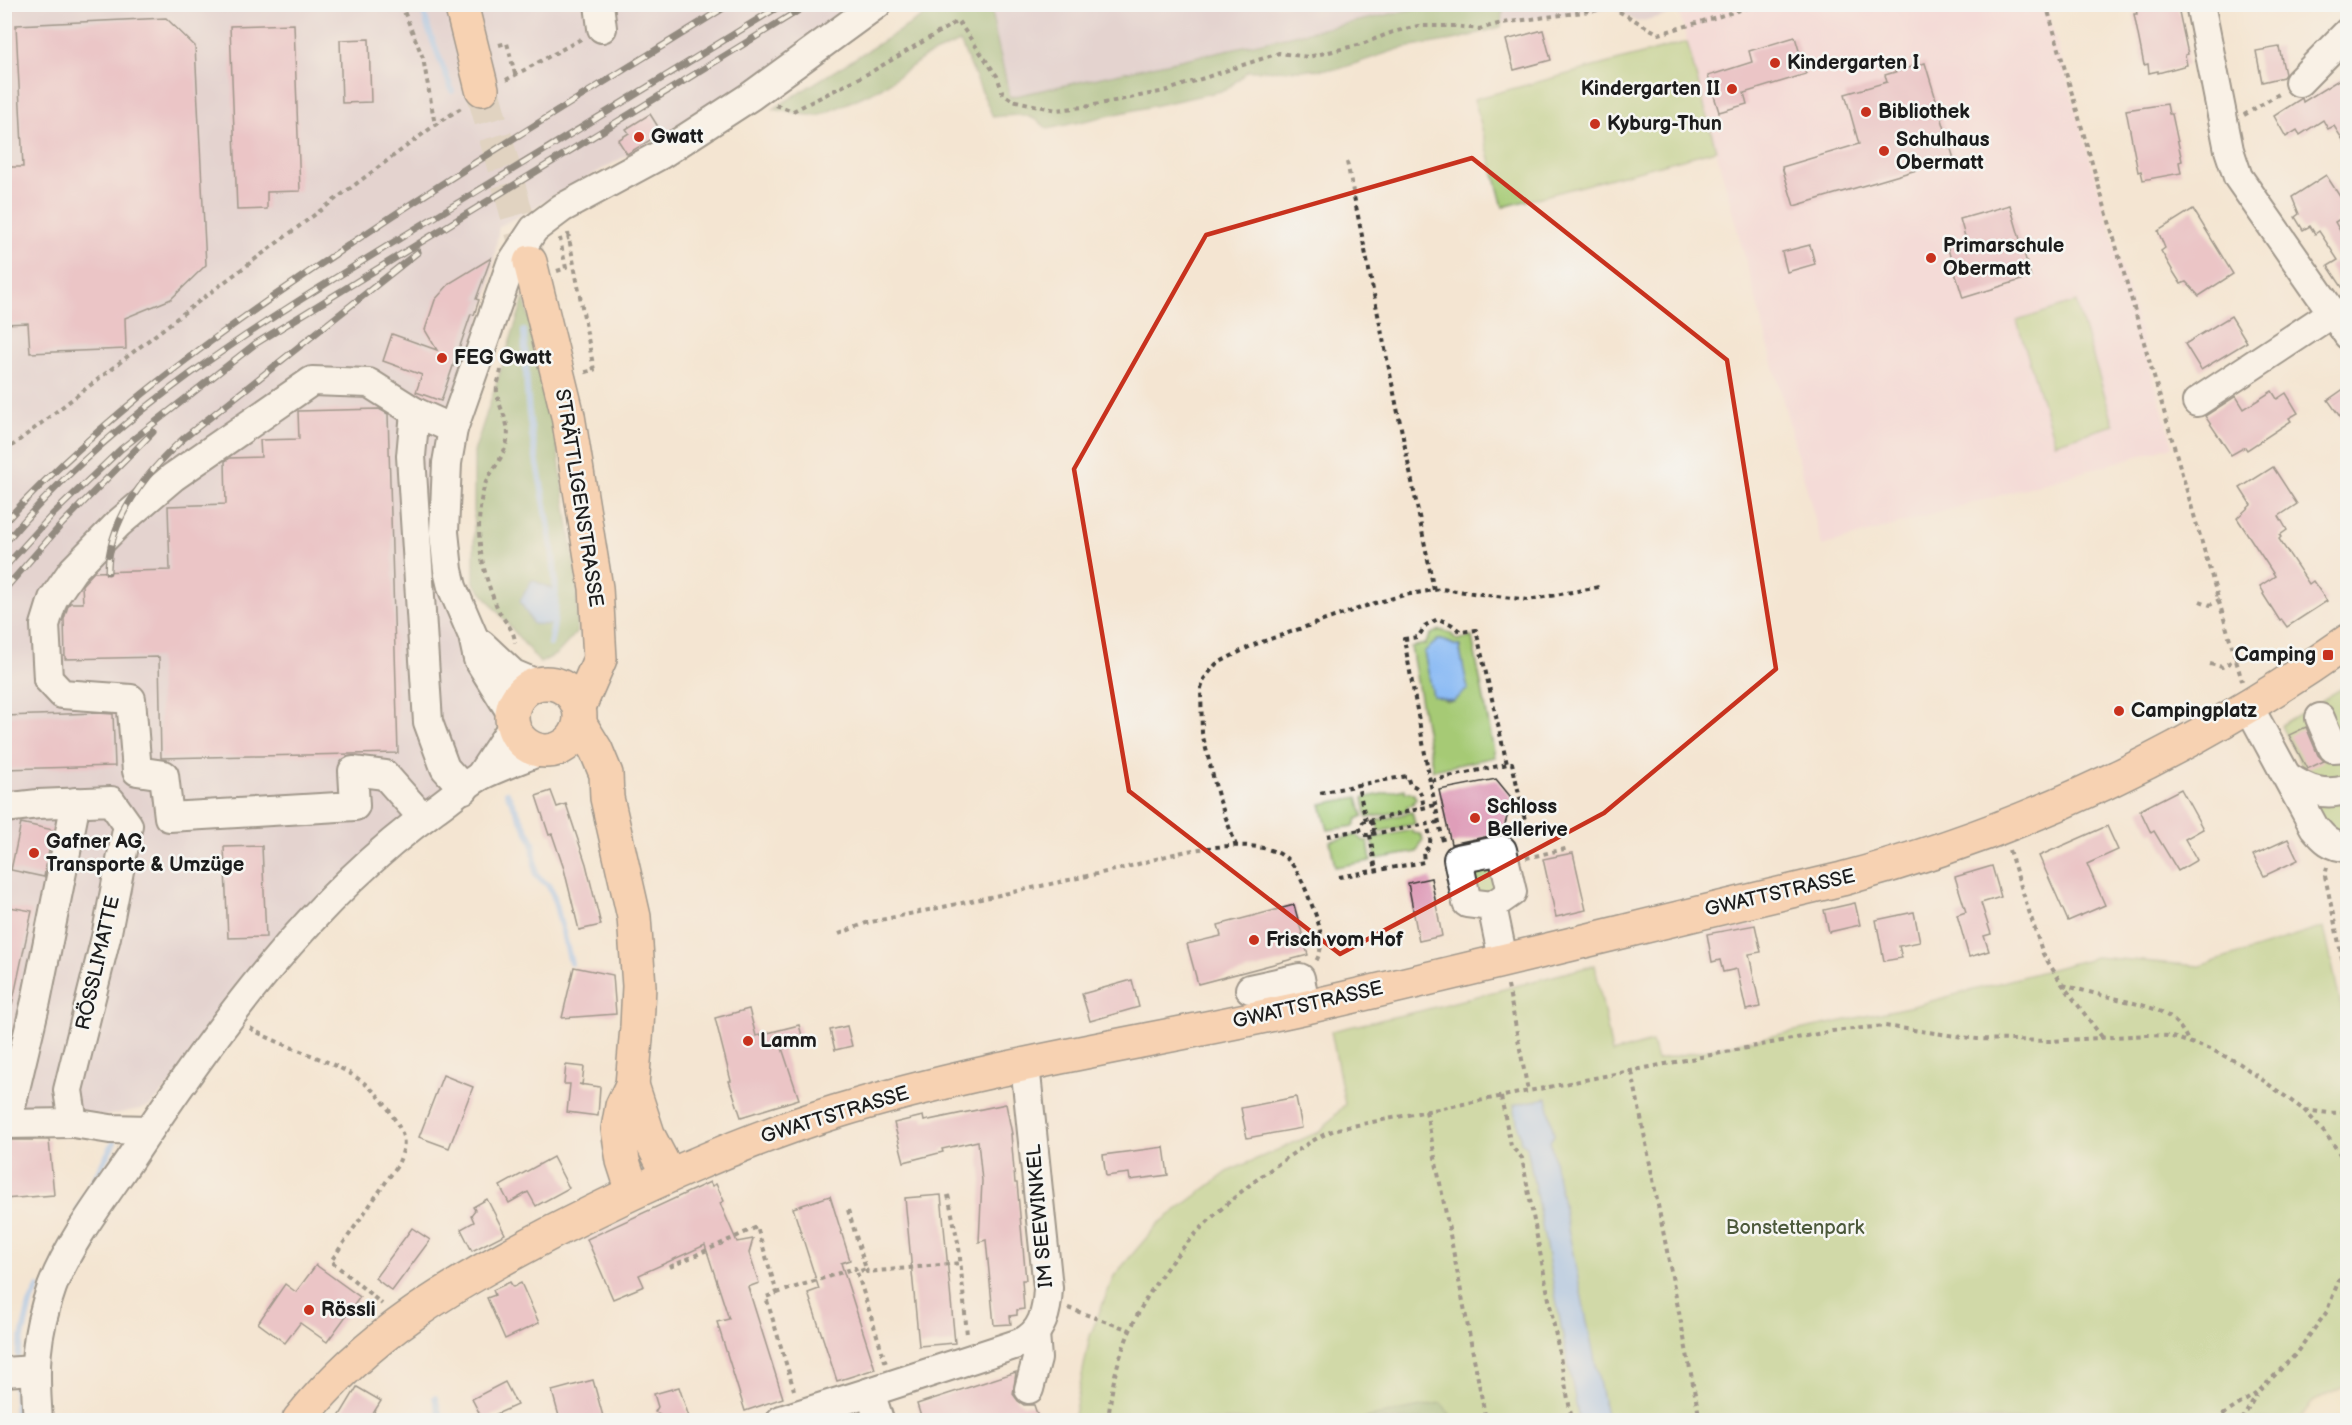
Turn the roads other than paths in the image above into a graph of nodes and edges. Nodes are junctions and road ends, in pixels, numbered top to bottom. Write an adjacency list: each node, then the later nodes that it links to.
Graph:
1 (461, 4): 6 (main road)
2 (877, 4): 11 (street)
3 (2200, 4): 8 (street)
4 (2348, 32): 5 (street)
5 (2299, 82)
6 (484, 92)
7 (542, 261): 12 (main road, STRÄTTLIGENSTRASSE)
8 (2340, 324): 9 (street)
9 (2197, 402)
10 (415, 412): 11 (street); 23 (street); 28 (street)
11 (453, 429): 13 (street)
12 (599, 629): 15 (main road, STRÄTTLIGENSTRASSE); 17 (main road, STRÄTTLIGENSTRASSE)
13 (472, 636): 15 (street); 19 (street)
14 (2348, 641): 16 (main road, GWATTSTRASSE)
15 (545, 683): 17 (main road); 19 (main road)
16 (2246, 696): 22 (street); 31 (main road, GWATTSTRASSE)
17 (580, 715): 21 (main road); 25 (main road)
18 (2320, 718): 20 (street)
19 (512, 720): 21 (main road); 23 (street)
20 (2348, 747)
21 (549, 751): 23 (street); 25 (main road)
22 (2288, 777): 24 (street); 29 (street)
23 (472, 782): 28 (street)
24 (2348, 789)
25 (607, 798): 35 (main road)
26 (76, 802): 27 (street, RÖSSLIMATTE); 36 (street, RÖSSLIMATTE); 37 (street)
27 (4, 808)
28 (423, 818): 38 (street)
29 (2342, 847)
30 (1492, 906): 30 (street); 31 (street)
31 (1503, 959): 33 (main road, GWATTSTRASSE)
32 (1250, 989): 33 (street)
33 (1302, 993): 34 (main road, GWATTSTRASSE)
34 (1026, 1064): 39 (main road, GWATTSTRASSE); 41 (street, IM SEEWINKEL)
35 (632, 1085): 39 (main road); 40 (main road)
36 (73, 1123): 37 (street); 38 (street)
37 (6, 1124)
38 (149, 1130): 42 (street)
39 (669, 1175): 40 (main road, GWATTSTRASSE)
40 (633, 1192): 48 (main road, GWATTSTRASSE)
41 (1035, 1333): 44 (street); 45 (street)
42 (34, 1370): 43 (street); 47 (street)
43 (4, 1372)
44 (882, 1388): 46 (street); 49 (street)
45 (1029, 1389)
46 (794, 1418)
47 (38, 1420)
48 (299, 1420)
49 (879, 1420)

